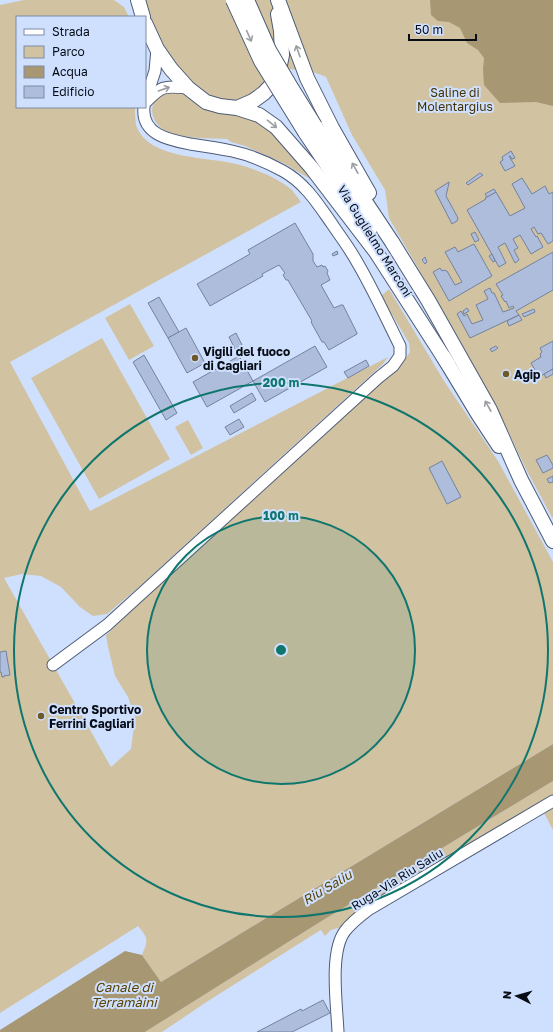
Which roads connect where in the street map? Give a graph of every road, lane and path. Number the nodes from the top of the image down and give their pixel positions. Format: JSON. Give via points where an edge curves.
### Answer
{"nodes":[{"id":1,"x":234,"y":0,"type":"edge"},
{"id":2,"x":247,"y":0,"type":"edge"},
{"id":3,"x":277,"y":0,"type":"edge"},
{"id":4,"x":146,"y":25,"type":"edge"},
{"id":5,"x":157,"y":49,"type":"junction"},
{"id":6,"x":188,"y":88,"type":"junction"},
{"id":7,"x":146,"y":99,"type":"edge"},
{"id":8,"x":146,"y":101,"type":"edge"},
{"id":9,"x":144,"y":108,"type":"edge"},
{"id":10,"x":237,"y":108,"type":"junction"},
{"id":11,"x":310,"y":129,"type":"junction"},
{"id":12,"x":428,"y":300,"type":"junction"},
{"id":13,"x":448,"y":364,"type":"junction"},
{"id":14,"x":521,"y":480,"type":"junction"},
{"id":15,"x":553,"y":541,"type":"edge"},
{"id":16,"x":53,"y":665,"type":"dead end"},
{"id":17,"x":553,"y":801,"type":"edge"},
{"id":18,"x":338,"y":1032,"type":"edge"}],
"edges":[{"from":1,"to":11,"type":"main road","name":"Via Guglielmo Marconi","one_way":true,"bridge":true,"via":[[261,61]]},
{"from":2,"to":11,"type":"main road","name":"Via Guglielmo Marconi","bridge":true,"via":[[269,50],[292,89]]},
{"from":3,"to":10,"type":"main road","via":[[282,55],[277,79],[264,94]]},
{"from":12,"to":3,"type":"main road","one_way":true,"via":[[317,99]]},
{"from":4,"to":5,"type":"main road"},
{"from":5,"to":6,"type":"main road"},
{"from":5,"to":7,"type":"street","via":[[155,71]]},
{"from":8,"to":6,"type":"street","one_way":true,"via":[[160,89]]},
{"from":6,"to":10,"type":"main road","via":[[206,102]]},
{"from":9,"to":16,"type":"street","via":[[144,119],[149,127],[165,138],[233,151],[255,158],[284,171],[299,182],[315,199],[357,261],[400,346],[400,356],[393,366],[106,625]]},
{"from":10,"to":13,"type":"main road","one_way":true,"via":[[259,114],[276,127],[311,167],[376,252]]},
{"from":11,"to":12,"type":"main road","name":"Via Guglielmo Marconi","via":[[392,242]]},
{"from":11,"to":13,"type":"main road","name":"Via Guglielmo Marconi"},
{"from":14,"to":12,"type":"main road","name":"Via Guglielmo Marconi","one_way":true,"via":[[490,410]]},
{"from":13,"to":14,"type":"main road","name":"Via Guglielmo Marconi"},
{"from":14,"to":15,"type":"main road","name":"Via Guglielmo Marconi"},
{"from":17,"to":18,"type":"street","name":"Ruga-Via Riu Saliu","via":[[368,910],[354,921],[344,932],[336,960]]}]}
